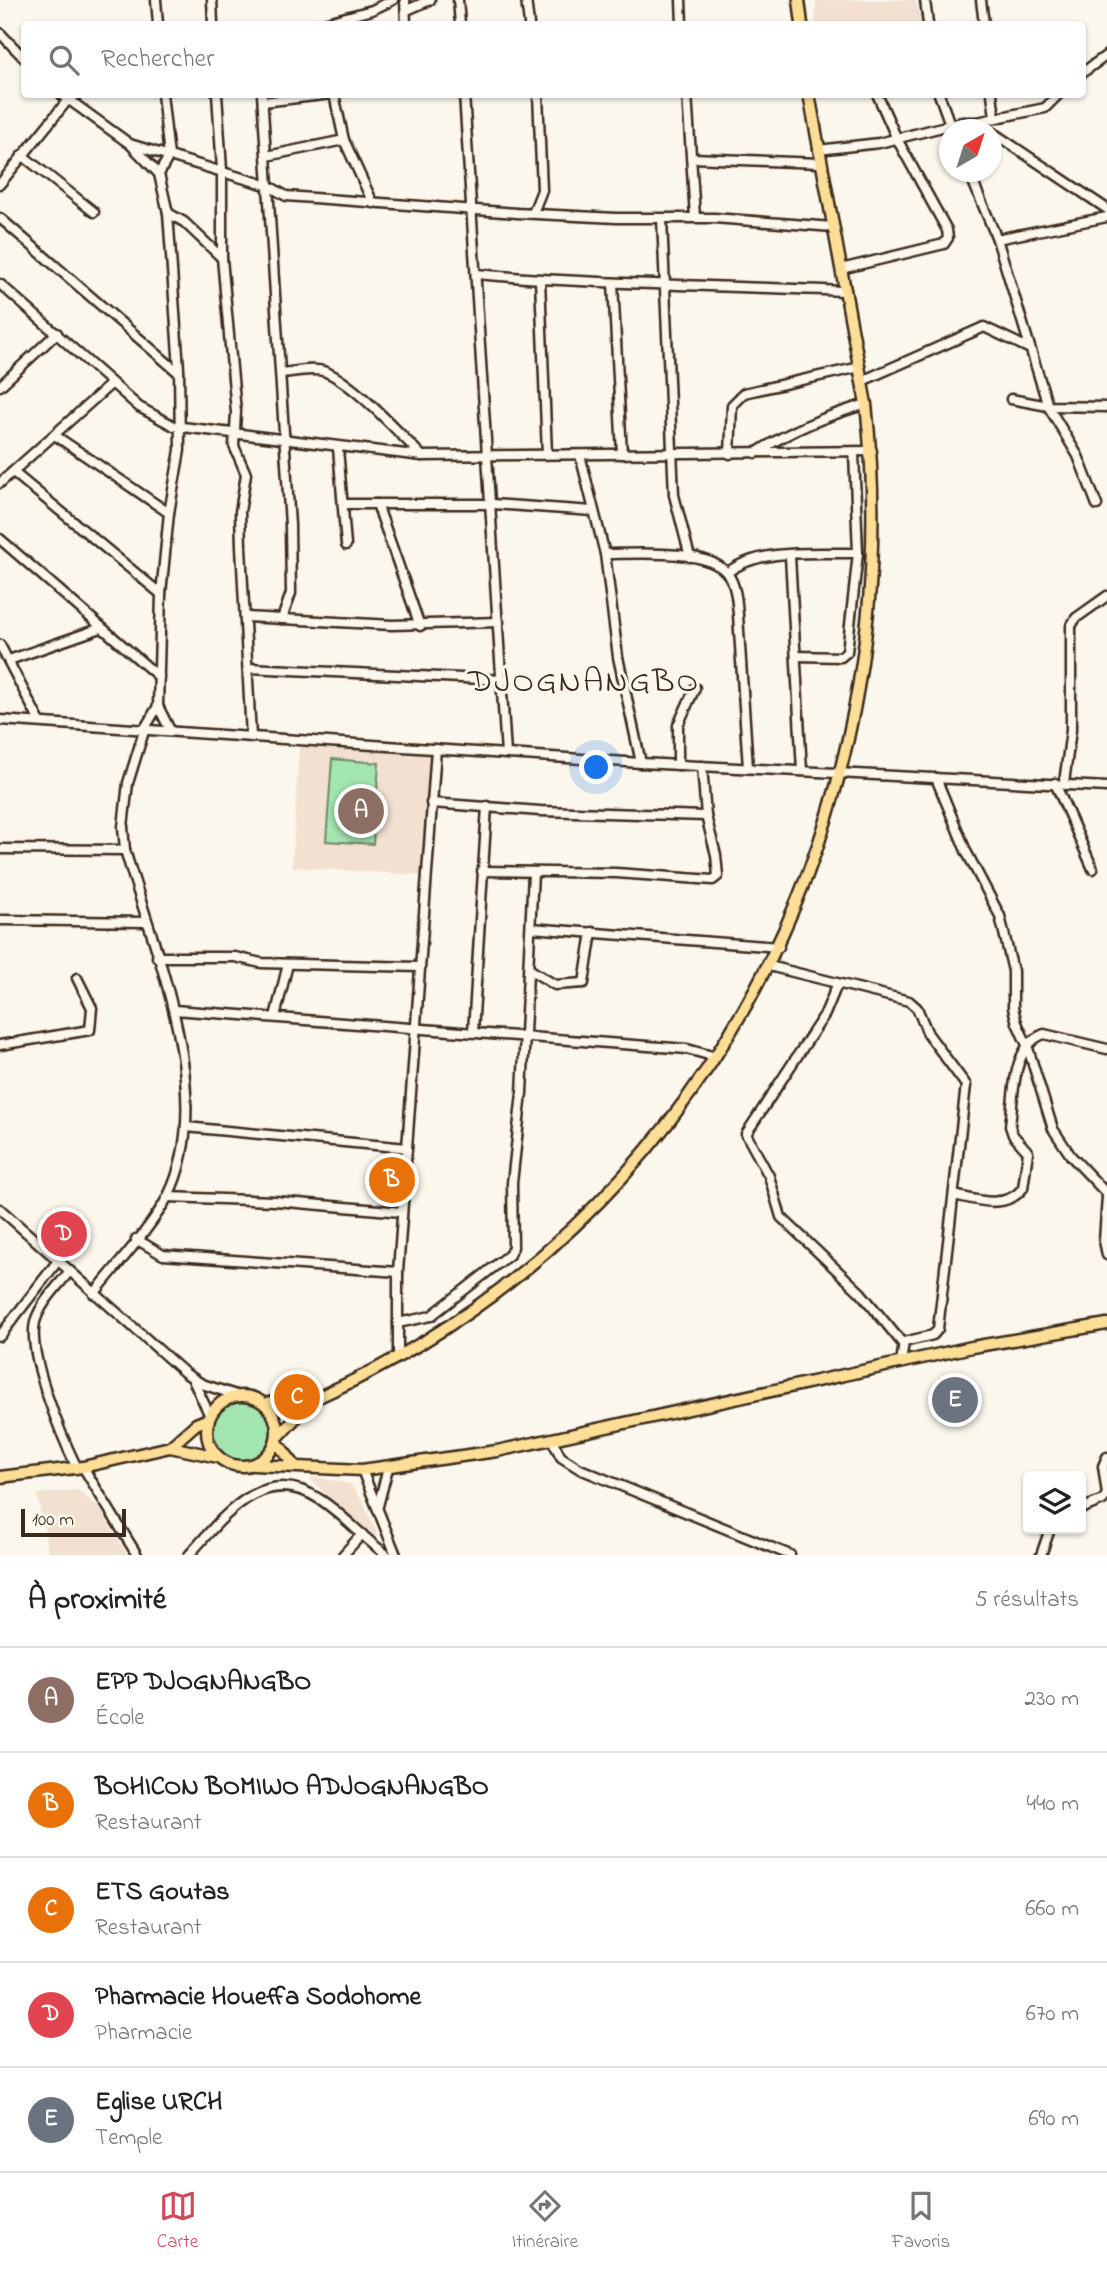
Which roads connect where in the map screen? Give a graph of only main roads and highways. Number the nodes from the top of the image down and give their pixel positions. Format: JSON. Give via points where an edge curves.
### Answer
{"nodes":[{"id":1,"x":799,"y":0,"type":"edge"},
{"id":2,"x":802,"y":21,"type":"edge"},
{"id":3,"x":810,"y":98,"type":"edge"},
{"id":4,"x":1107,"y":1324,"type":"edge"},
{"id":5,"x":312,"y":1400,"type":"junction"},
{"id":6,"x":265,"y":1404,"type":"junction"},
{"id":7,"x":209,"y":1417,"type":"junction"},
{"id":8,"x":277,"y":1439,"type":"junction"},
{"id":9,"x":170,"y":1447,"type":"junction"},
{"id":10,"x":218,"y":1457,"type":"junction"},
{"id":11,"x":254,"y":1465,"type":"junction"},
{"id":12,"x":295,"y":1466,"type":"junction"},
{"id":13,"x":0,"y":1477,"type":"edge"}],
"edges":[{"from":1,"to":2,"type":"main road"},
{"from":3,"to":5,"type":"main road","via":[[872,452],[872,561],[862,675],[842,773],[817,854],[769,967],[716,1057],[650,1146],[570,1230],[465,1314],[398,1356]]},
{"from":4,"to":12,"type":"main road","via":[[901,1363],[552,1440],[388,1468]]},
{"from":5,"to":6,"type":"main road"},
{"from":5,"to":8,"type":"main road"},
{"from":6,"to":7,"type":"main road","via":[[239,1396],[219,1404]]},
{"from":6,"to":8,"type":"main road","via":[[273,1414]]},
{"from":7,"to":9,"type":"main road"},
{"from":7,"to":10,"type":"main road","via":[[206,1433]]},
{"from":8,"to":11,"type":"main road","via":[[268,1455]]},
{"from":8,"to":12,"type":"main road"},
{"from":9,"to":10,"type":"main road"},
{"from":9,"to":13,"type":"main road","via":[[80,1468]]},
{"from":10,"to":11,"type":"main road","via":[[241,1467]]},
{"from":11,"to":12,"type":"main road"}]}
